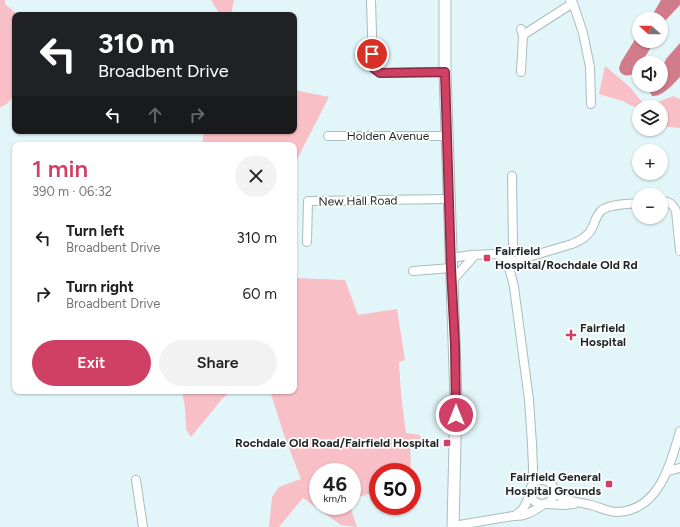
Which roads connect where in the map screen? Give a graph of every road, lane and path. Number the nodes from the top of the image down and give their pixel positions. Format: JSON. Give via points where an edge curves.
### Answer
{"nodes":[{"id":1,"x":371,"y":0,"type":"edge"},
{"id":2,"x":445,"y":0,"type":"edge"},
{"id":3,"x":572,"y":2,"type":"edge"},
{"id":4,"x":445,"y":72,"type":"junction"},
{"id":5,"x":521,"y":72,"type":"dead end"},
{"id":6,"x":591,"y":104,"type":"dead end"},
{"id":7,"x":328,"y":136,"type":"dead end"},
{"id":8,"x":447,"y":136,"type":"junction"},
{"id":9,"x":512,"y":176,"type":"dead end"},
{"id":10,"x":449,"y":199,"type":"junction"},
{"id":11,"x":668,"y":202,"type":"edge"},
{"id":12,"x":632,"y":205,"type":"edge"},
{"id":13,"x":306,"y":242,"type":"dead end"},
{"id":14,"x":680,"y":251,"type":"edge"},
{"id":15,"x":475,"y":255,"type":"junction"},
{"id":16,"x":451,"y":263,"type":"junction"},
{"id":17,"x":508,"y":263,"type":"junction"},
{"id":18,"x":413,"y":270,"type":"dead end"},
{"id":19,"x":452,"y":281,"type":"junction"},
{"id":20,"x":680,"y":431,"type":"edge"},
{"id":21,"x":680,"y":468,"type":"edge"},
{"id":22,"x":668,"y":471,"type":"junction"},
{"id":23,"x":136,"y":480,"type":"dead end"},
{"id":24,"x":533,"y":483,"type":"junction"},
{"id":25,"x":554,"y":488,"type":"junction"},
{"id":26,"x":530,"y":496,"type":"junction"},
{"id":27,"x":545,"y":504,"type":"junction"},
{"id":28,"x":583,"y":504,"type":"junction"},
{"id":29,"x":513,"y":516,"type":"junction"},
{"id":30,"x":142,"y":527,"type":"edge"},
{"id":31,"x":453,"y":527,"type":"edge"}],
"edges":[{"from":1,"to":4,"type":"street","via":[[373,68],[380,73]]},
{"from":2,"to":4,"type":"main road"},
{"from":3,"to":5,"type":"street","via":[[522,32]]},
{"from":3,"to":6,"type":"street","via":[[583,33],[590,67]]},
{"from":4,"to":8,"type":"main road"},
{"from":7,"to":8,"type":"street","name":"Holden Avenue"},
{"from":8,"to":10,"type":"main road"},
{"from":9,"to":17,"type":"street","via":[[513,247]]},
{"from":10,"to":13,"type":"street","name":"New Hall Road","via":[[308,202]]},
{"from":10,"to":16,"type":"main road"},
{"from":11,"to":14,"type":"street","via":[[676,210]]},
{"from":12,"to":17,"type":"street","via":[[608,207],[594,213],[590,232],[580,241]]},
{"from":15,"to":16,"type":"street"},
{"from":15,"to":17,"type":"street","via":[[496,254]]},
{"from":15,"to":19,"type":"street"},
{"from":16,"to":18,"type":"street"},
{"from":16,"to":19,"type":"main road"},
{"from":17,"to":24,"type":"street","via":[[514,287],[528,400]]},
{"from":19,"to":31,"type":"main road","via":[[456,400]]},
{"from":20,"to":22,"type":"street"},
{"from":21,"to":22,"type":"street"},
{"from":22,"to":28,"type":"street","via":[[652,496],[635,508],[616,512]]},
{"from":23,"to":30,"type":"street"},
{"from":24,"to":25,"type":"street","via":[[544,480]]},
{"from":24,"to":26,"type":"street","via":[[530,487]]},
{"from":25,"to":27,"type":"street","via":[[551,501]]},
{"from":25,"to":28,"type":"street","via":[[557,495],[562,498]]},
{"from":26,"to":27,"type":"street","via":[[534,503]]},
{"from":26,"to":29,"type":"street","via":[[524,509]]},
{"from":27,"to":28,"type":"street"},
{"from":27,"to":29,"type":"street","via":[[526,515]]},
{"from":29,"to":31,"type":"street"}]}
